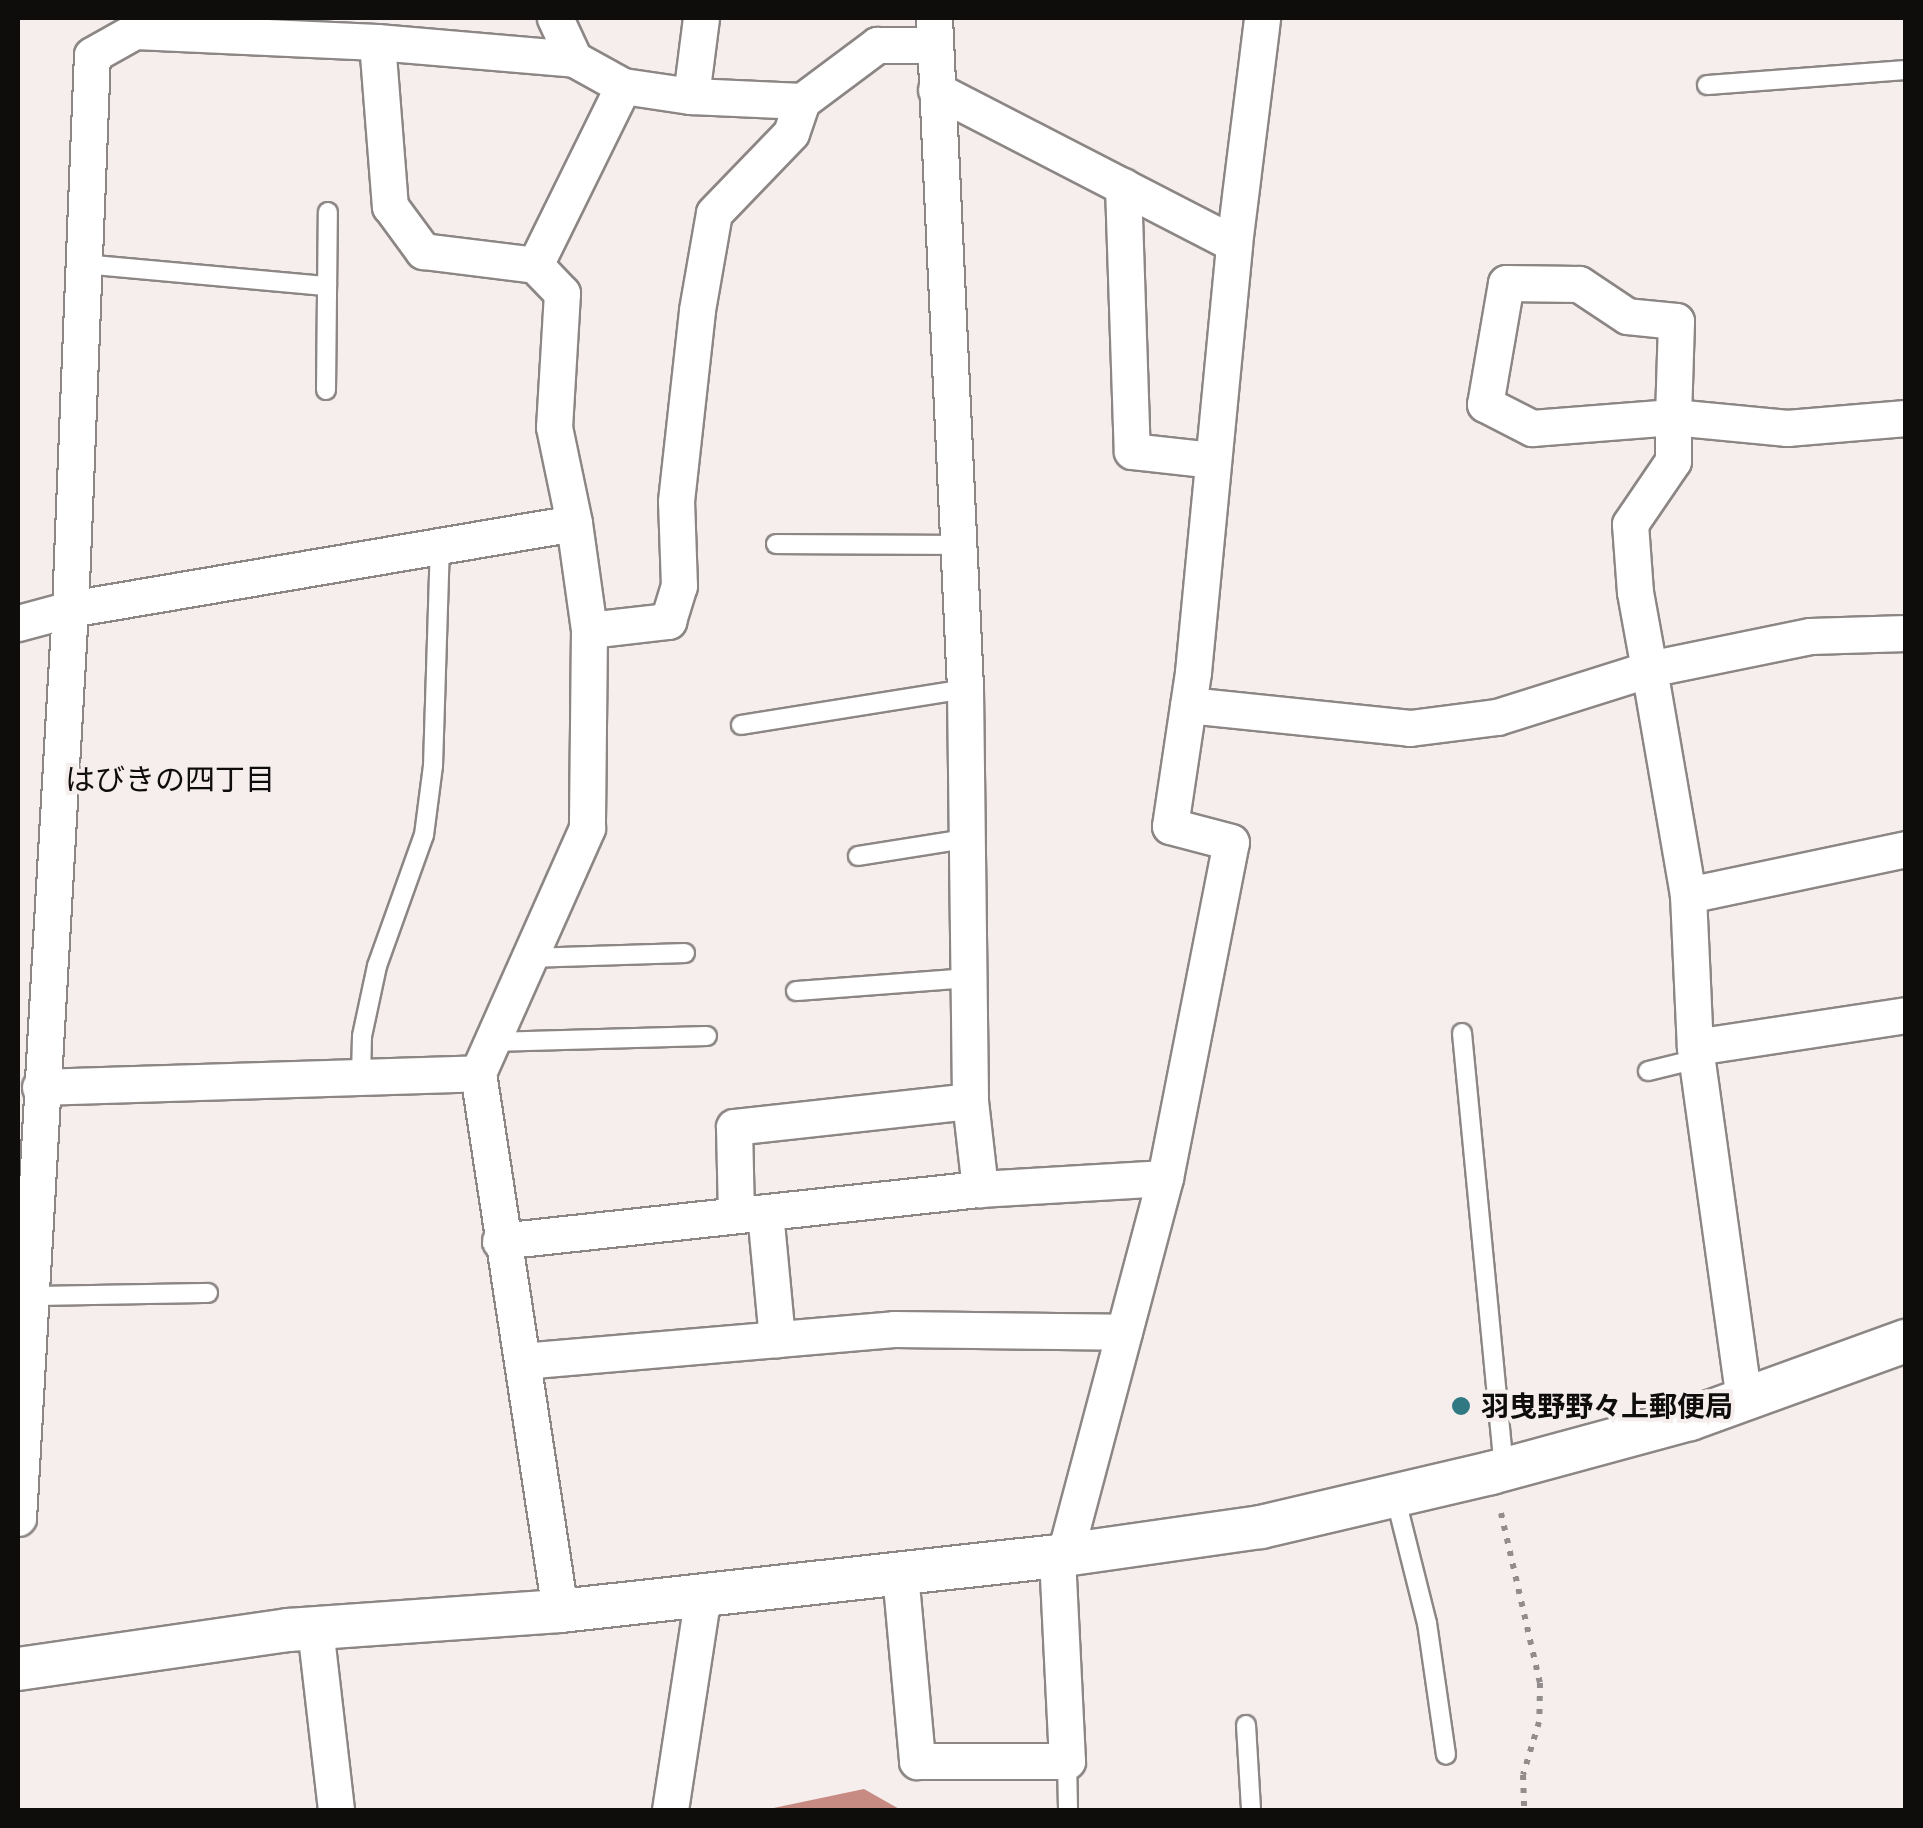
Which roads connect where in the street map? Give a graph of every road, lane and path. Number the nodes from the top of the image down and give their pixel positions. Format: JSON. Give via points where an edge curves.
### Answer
{"nodes":[{"id":1,"x":555,"y":18,"type":"edge"},
{"id":2,"x":701,"y":18,"type":"edge"},
{"id":3,"x":1262,"y":18,"type":"edge"},
{"id":4,"x":933,"y":31,"type":"edge"},
{"id":5,"x":378,"y":42,"type":"junction"},
{"id":6,"x":574,"y":59,"type":"junction"},
{"id":7,"x":1906,"y":70,"type":"edge"},
{"id":8,"x":1706,"y":85,"type":"dead end"},
{"id":9,"x":623,"y":86,"type":"junction"},
{"id":10,"x":936,"y":90,"type":"junction"},
{"id":11,"x":691,"y":96,"type":"junction"},
{"id":12,"x":802,"y":101,"type":"junction"},
{"id":13,"x":1123,"y":186,"type":"junction"},
{"id":14,"x":328,"y":212,"type":"dead end"},
{"id":15,"x":1234,"y":244,"type":"junction"},
{"id":16,"x":84,"y":264,"type":"junction"},
{"id":17,"x":535,"y":265,"type":"junction"},
{"id":18,"x":327,"y":286,"type":"junction"},
{"id":19,"x":326,"y":390,"type":"dead end"},
{"id":20,"x":1673,"y":416,"type":"junction"},
{"id":21,"x":1906,"y":418,"type":"edge"},
{"id":22,"x":1213,"y":460,"type":"junction"},
{"id":23,"x":574,"y":522,"type":"junction"},
{"id":24,"x":776,"y":544,"type":"dead end"},
{"id":25,"x":958,"y":544,"type":"junction"},
{"id":26,"x":440,"y":545,"type":"junction"},
{"id":27,"x":70,"y":608,"type":"junction"},
{"id":28,"x":18,"y":623,"type":"edge"},
{"id":29,"x":589,"y":630,"type":"junction"},
{"id":30,"x":1906,"y":633,"type":"edge"},
{"id":31,"x":1648,"y":669,"type":"junction"},
{"id":32,"x":965,"y":688,"type":"junction"},
{"id":33,"x":1188,"y":704,"type":"junction"},
{"id":34,"x":741,"y":724,"type":"dead end"},
{"id":35,"x":965,"y":838,"type":"junction"},
{"id":36,"x":1906,"y":849,"type":"edge"},
{"id":37,"x":858,"y":856,"type":"dead end"},
{"id":38,"x":1688,"y":895,"type":"junction"},
{"id":39,"x":685,"y":953,"type":"dead end"},
{"id":40,"x":529,"y":958,"type":"junction"},
{"id":41,"x":968,"y":978,"type":"junction"},
{"id":42,"x":796,"y":991,"type":"dead end"},
{"id":43,"x":1906,"y":1015,"type":"edge"},
{"id":44,"x":1462,"y":1033,"type":"dead end"},
{"id":45,"x":707,"y":1036,"type":"dead end"},
{"id":46,"x":1696,"y":1053,"type":"junction"},
{"id":47,"x":485,"y":1057,"type":"junction"},
{"id":48,"x":1648,"y":1070,"type":"dead end"},
{"id":49,"x":362,"y":1077,"type":"junction"},
{"id":50,"x":29,"y":1082,"type":"edge"},
{"id":51,"x":970,"y":1101,"type":"junction"},
{"id":52,"x":1165,"y":1178,"type":"junction"},
{"id":53,"x":980,"y":1188,"type":"junction"},
{"id":54,"x":750,"y":1214,"type":"junction"},
{"id":55,"x":500,"y":1241,"type":"junction"},
{"id":56,"x":208,"y":1292,"type":"dead end"},
{"id":57,"x":32,"y":1296,"type":"junction"},
{"id":58,"x":1124,"y":1332,"type":"junction"},
{"id":59,"x":777,"y":1339,"type":"junction"},
{"id":60,"x":1906,"y":1341,"type":"edge"},
{"id":61,"x":522,"y":1361,"type":"junction"},
{"id":62,"x":1744,"y":1399,"type":"junction"},
{"id":63,"x":1498,"y":1472,"type":"junction"},
{"id":64,"x":1395,"y":1496,"type":"junction"},
{"id":65,"x":18,"y":1518,"type":"edge"},
{"id":66,"x":1061,"y":1556,"type":"junction"},
{"id":67,"x":900,"y":1573,"type":"junction"},
{"id":68,"x":703,"y":1595,"type":"junction"},
{"id":69,"x":560,"y":1610,"type":"junction"},
{"id":70,"x":315,"y":1628,"type":"junction"},
{"id":71,"x":18,"y":1669,"type":"edge"},
{"id":72,"x":1246,"y":1725,"type":"dead end"},
{"id":73,"x":1446,"y":1756,"type":"dead end"},
{"id":74,"x":1068,"y":1761,"type":"junction"},
{"id":75,"x":336,"y":1810,"type":"edge"},
{"id":76,"x":670,"y":1810,"type":"edge"},
{"id":77,"x":1068,"y":1810,"type":"edge"},
{"id":78,"x":1252,"y":1810,"type":"edge"},
{"id":79,"x":1524,"y":1810,"type":"edge"}],
"edges":[{"from":1,"to":6,"type":"street"},
{"from":2,"to":11,"type":"street"},
{"from":3,"to":15,"type":"street"},
{"from":4,"to":10,"type":"street"},
{"from":4,"to":12,"type":"street","via":[[877,45]]},
{"from":5,"to":6,"type":"street"},
{"from":5,"to":16,"type":"street","via":[[135,31],[92,54]]},
{"from":5,"to":17,"type":"street","via":[[390,206],[423,250]]},
{"from":6,"to":9,"type":"street"},
{"from":7,"to":8,"type":"lane"},
{"from":9,"to":11,"type":"street"},
{"from":9,"to":17,"type":"street"},
{"from":10,"to":13,"type":"street"},
{"from":10,"to":25,"type":"street"},
{"from":11,"to":12,"type":"street"},
{"from":12,"to":29,"type":"street","via":[[792,133],[714,214],[676,501],[678,586],[668,621]]},
{"from":13,"to":15,"type":"street"},
{"from":13,"to":22,"type":"street","via":[[1132,451]]},
{"from":14,"to":18,"type":"lane"},
{"from":15,"to":22,"type":"street"},
{"from":16,"to":18,"type":"lane"},
{"from":16,"to":27,"type":"street"},
{"from":17,"to":23,"type":"street","via":[[562,293],[554,427]]},
{"from":18,"to":19,"type":"lane"},
{"from":20,"to":20,"type":"street","via":[[1676,321],[1627,316],[1579,284],[1506,283],[1485,404],[1532,428]]},
{"from":20,"to":21,"type":"street","via":[[1787,428]]},
{"from":20,"to":31,"type":"street","via":[[1673,461],[1630,524]]},
{"from":22,"to":33,"type":"street"},
{"from":23,"to":26,"type":"street"},
{"from":23,"to":29,"type":"street"},
{"from":24,"to":25,"type":"lane"},
{"from":25,"to":32,"type":"street"},
{"from":26,"to":27,"type":"street"},
{"from":26,"to":49,"type":"lane","via":[[433,766],[424,836],[377,966],[362,1036]]},
{"from":27,"to":28,"type":"street"},
{"from":27,"to":50,"type":"street"},
{"from":29,"to":40,"type":"street","via":[[587,828]]},
{"from":30,"to":31,"type":"street","via":[[1810,636]]},
{"from":31,"to":33,"type":"street","via":[[1498,717],[1410,728]]},
{"from":31,"to":38,"type":"street"},
{"from":32,"to":34,"type":"lane"},
{"from":32,"to":35,"type":"street"},
{"from":33,"to":52,"type":"street","via":[[1170,826],[1231,842]]},
{"from":35,"to":37,"type":"lane"},
{"from":35,"to":41,"type":"street"},
{"from":36,"to":38,"type":"street"},
{"from":38,"to":46,"type":"street"},
{"from":39,"to":40,"type":"lane"},
{"from":40,"to":47,"type":"street"},
{"from":41,"to":42,"type":"lane"},
{"from":41,"to":51,"type":"street"},
{"from":43,"to":46,"type":"street"},
{"from":44,"to":63,"type":"lane"},
{"from":45,"to":47,"type":"lane"},
{"from":46,"to":48,"type":"lane"},
{"from":46,"to":62,"type":"street"},
{"from":47,"to":49,"type":"street"},
{"from":47,"to":55,"type":"street"},
{"from":49,"to":50,"type":"street"},
{"from":50,"to":57,"type":"street"},
{"from":51,"to":53,"type":"street"},
{"from":51,"to":54,"type":"street","via":[[734,1128]]},
{"from":52,"to":53,"type":"street"},
{"from":52,"to":58,"type":"street"},
{"from":53,"to":54,"type":"street"},
{"from":54,"to":55,"type":"street"},
{"from":54,"to":59,"type":"street"},
{"from":55,"to":61,"type":"street"},
{"from":56,"to":57,"type":"lane"},
{"from":57,"to":65,"type":"street"},
{"from":58,"to":59,"type":"street","via":[[894,1329]]},
{"from":58,"to":66,"type":"street"},
{"from":59,"to":61,"type":"street"},
{"from":60,"to":62,"type":"street"},
{"from":61,"to":69,"type":"street"},
{"from":62,"to":63,"type":"street"},
{"from":63,"to":64,"type":"street"},
{"from":63,"to":79,"type":"path","via":[[1540,1683],[1540,1722],[1523,1774]]},
{"from":64,"to":66,"type":"street","via":[[1262,1527]]},
{"from":64,"to":73,"type":"lane","via":[[1427,1622]]},
{"from":66,"to":67,"type":"street"},
{"from":66,"to":74,"type":"street"},
{"from":67,"to":68,"type":"street"},
{"from":67,"to":74,"type":"street","via":[[917,1761]]},
{"from":68,"to":69,"type":"street"},
{"from":68,"to":76,"type":"street"},
{"from":69,"to":70,"type":"street"},
{"from":70,"to":71,"type":"street"},
{"from":70,"to":75,"type":"street"},
{"from":72,"to":78,"type":"lane"},
{"from":74,"to":77,"type":"lane"}]}
